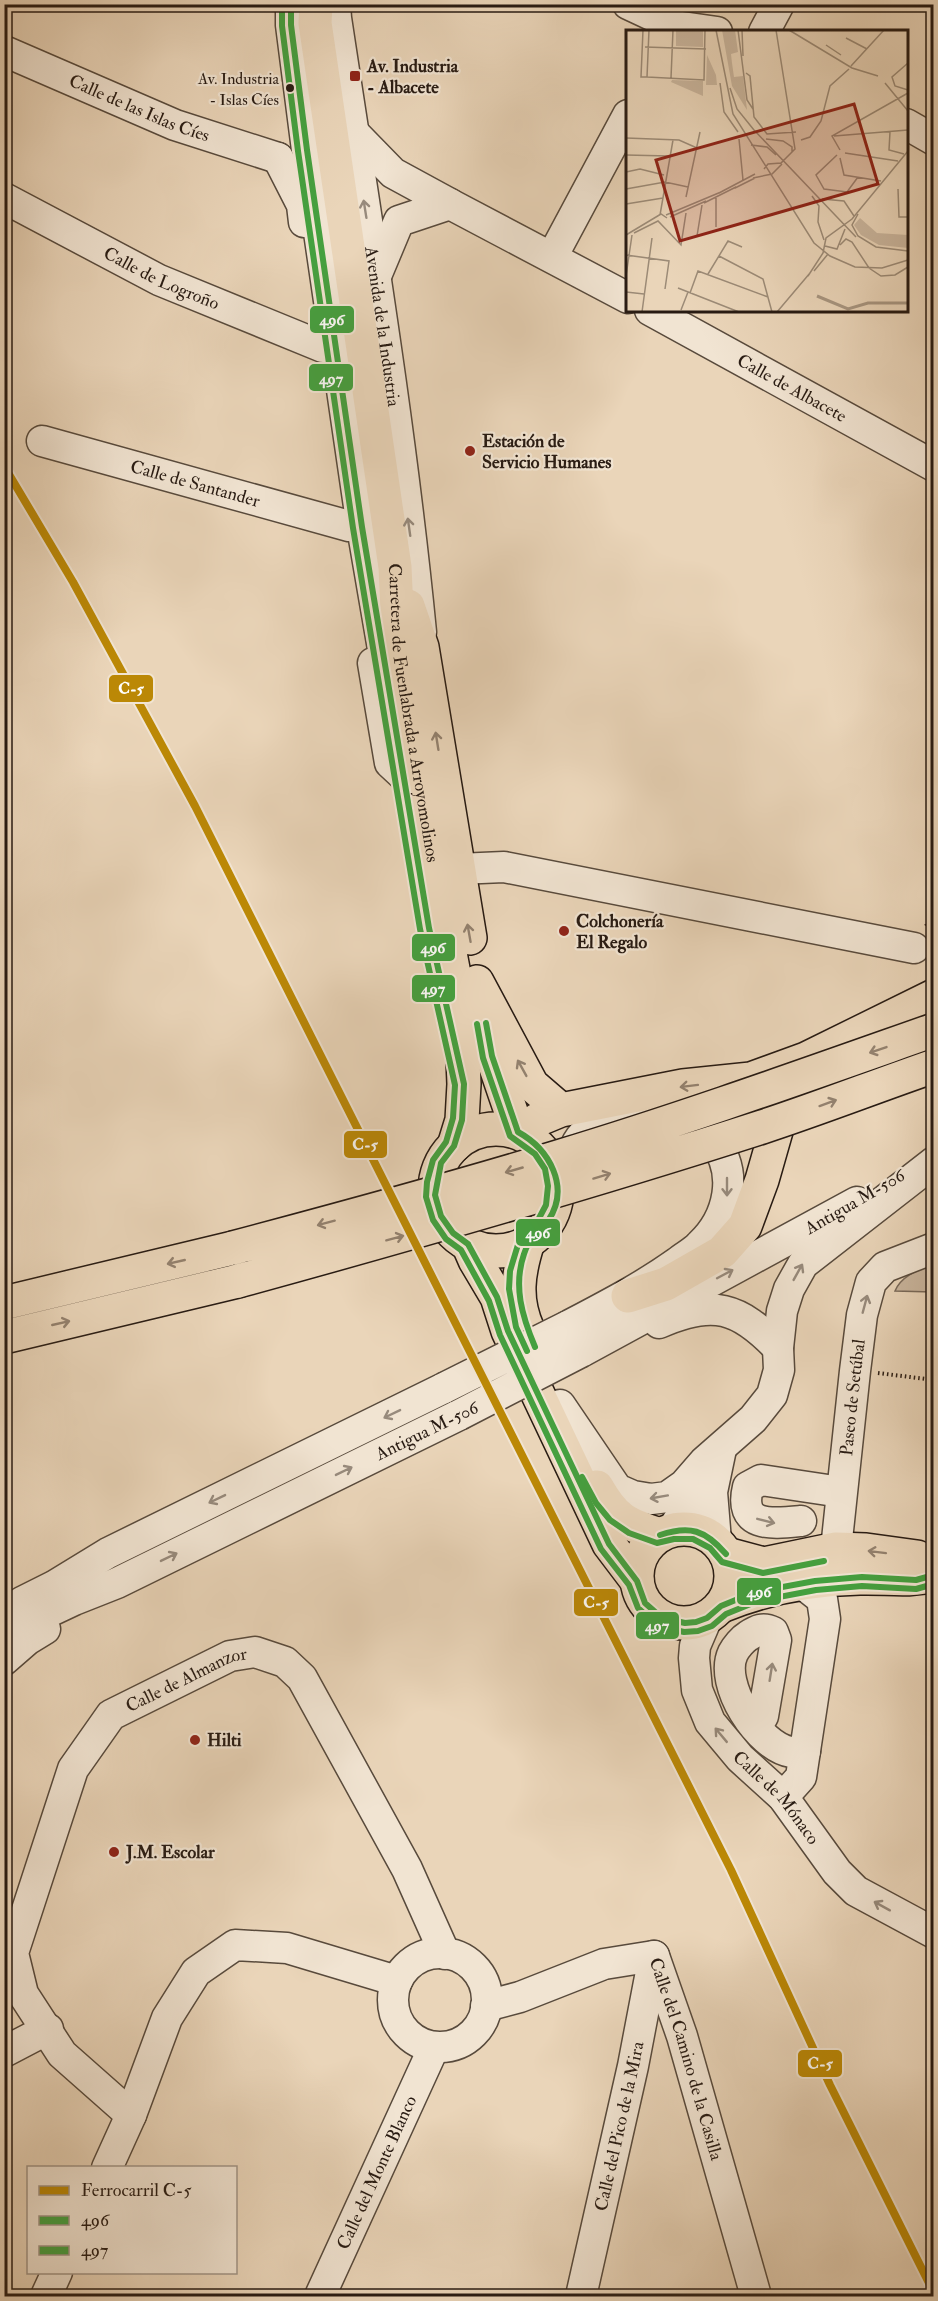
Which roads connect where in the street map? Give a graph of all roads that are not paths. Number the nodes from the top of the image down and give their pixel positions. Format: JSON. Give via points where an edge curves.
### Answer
{"nodes":[{"id":1,"x":628,"y":4,"type":"edge"},
{"id":2,"x":779,"y":4,"type":"edge"},
{"id":3,"x":313,"y":8,"type":"edge"},
{"id":4,"x":675,"y":21,"type":"edge"},
{"id":5,"x":709,"y":30,"type":"edge"},
{"id":6,"x":765,"y":30,"type":"edge"},
{"id":7,"x":4,"y":51,"type":"edge"},
{"id":8,"x":626,"y":118,"type":"edge"},
{"id":9,"x":908,"y":125,"type":"edge"},
{"id":10,"x":353,"y":132,"type":"junction"},
{"id":11,"x":933,"y":140,"type":"edge"},
{"id":12,"x":307,"y":150,"type":"junction"},
{"id":13,"x":278,"y":158,"type":"junction"},
{"id":14,"x":4,"y":198,"type":"edge"},
{"id":15,"x":450,"y":204,"type":"junction"},
{"id":16,"x":552,"y":257,"type":"junction"},
{"id":17,"x":376,"y":276,"type":"junction"},
{"id":18,"x":626,"y":297,"type":"edge"},
{"id":19,"x":654,"y":312,"type":"edge"},
{"id":20,"x":322,"y":347,"type":"junction"},
{"id":21,"x":42,"y":441,"type":"dead end"},
{"id":22,"x":933,"y":466,"type":"edge"},
{"id":23,"x":349,"y":526,"type":"junction"},
{"id":24,"x":395,"y":567,"type":"junction"},
{"id":25,"x":422,"y":647,"type":"junction"},
{"id":26,"x":404,"y":776,"type":"junction"},
{"id":27,"x":458,"y":869,"type":"junction"},
{"id":28,"x":914,"y":948,"type":"dead end"},
{"id":29,"x":477,"y":982,"type":"junction"},
{"id":30,"x":933,"y":996,"type":"edge"},
{"id":31,"x":933,"y":1030,"type":"edge"},
{"id":32,"x":806,"y":1059,"type":"junction"},
{"id":33,"x":933,"y":1066,"type":"edge"},
{"id":34,"x":464,"y":1084,"type":"junction"},
{"id":35,"x":561,"y":1110,"type":"junction"},
{"id":36,"x":519,"y":1133,"type":"junction"},
{"id":37,"x":454,"y":1146,"type":"junction"},
{"id":38,"x":933,"y":1159,"type":"edge"},
{"id":39,"x":557,"y":1186,"type":"junction"},
{"id":40,"x":528,"y":1242,"type":"junction"},
{"id":41,"x":468,"y":1244,"type":"junction"},
{"id":42,"x":933,"y":1248,"type":"edge"},
{"id":43,"x":628,"y":1296,"type":"junction"},
{"id":44,"x":4,"y":1303,"type":"edge"},
{"id":45,"x":4,"y":1337,"type":"edge"},
{"id":46,"x":778,"y":1348,"type":"junction"},
{"id":47,"x":581,"y":1352,"type":"junction"},
{"id":48,"x":560,"y":1405,"type":"junction"},
{"id":49,"x":712,"y":1456,"type":"junction"},
{"id":50,"x":806,"y":1488,"type":"junction"},
{"id":51,"x":841,"y":1492,"type":"junction"},
{"id":52,"x":801,"y":1521,"type":"junction"},
{"id":53,"x":666,"y":1533,"type":"junction"},
{"id":54,"x":721,"y":1547,"type":"junction"},
{"id":55,"x":108,"y":1553,"type":"junction"},
{"id":56,"x":933,"y":1565,"type":"edge"},
{"id":57,"x":815,"y":1567,"type":"junction"},
{"id":58,"x":933,"y":1575,"type":"edge"},
{"id":59,"x":637,"y":1581,"type":"junction"},
{"id":60,"x":117,"y":1583,"type":"junction"},
{"id":61,"x":4,"y":1592,"type":"edge"},
{"id":62,"x":4,"y":1610,"type":"edge"},
{"id":63,"x":714,"y":1612,"type":"junction"},
{"id":64,"x":4,"y":1633,"type":"edge"},
{"id":65,"x":4,"y":1660,"type":"edge"},
{"id":66,"x":756,"y":1728,"type":"dead end"},
{"id":67,"x":805,"y":1751,"type":"junction"},
{"id":68,"x":783,"y":1797,"type":"junction"},
{"id":69,"x":933,"y":1933,"type":"edge"},
{"id":70,"x":445,"y":1954,"type":"junction"},
{"id":71,"x":654,"y":1956,"type":"junction"},
{"id":72,"x":397,"y":1981,"type":"junction"},
{"id":73,"x":486,"y":2006,"type":"junction"},
{"id":74,"x":48,"y":2029,"type":"junction"},
{"id":75,"x":434,"y":2047,"type":"junction"},
{"id":76,"x":4,"y":2052,"type":"edge"},
{"id":77,"x":131,"y":2115,"type":"junction"},
{"id":78,"x":108,"y":2166,"type":"edge"},
{"id":79,"x":56,"y":2274,"type":"edge"},
{"id":80,"x":46,"y":2296,"type":"edge"},
{"id":81,"x":320,"y":2296,"type":"edge"},
{"id":82,"x":581,"y":2296,"type":"edge"},
{"id":83,"x":756,"y":2296,"type":"edge"}],
"edges":[{"from":1,"to":4,"type":"street"},
{"from":2,"to":6,"type":"street"},
{"from":3,"to":10,"type":"street","name":"Avenida de la Industria"},
{"from":3,"to":12,"type":"street","via":[[291,25]]},
{"from":3,"to":24,"type":"main road","name":"Avenida de la Industria"},
{"from":4,"to":5,"type":"street"},
{"from":7,"to":13,"type":"street","name":"Calle de las Islas Cíes","via":[[175,125]]},
{"from":8,"to":16,"type":"street"},
{"from":9,"to":11,"type":"street"},
{"from":10,"to":15,"type":"street","via":[[393,173]]},
{"from":17,"to":10,"type":"street","name":"Avenida de la Industria","one_way":true},
{"from":12,"to":13,"type":"street"},
{"from":12,"to":26,"type":"street","via":[[362,528]]},
{"from":13,"to":20,"type":"street","via":[[302,205]]},
{"from":14,"to":20,"type":"street","name":"Calle de Logroño","via":[[159,280]]},
{"from":15,"to":16,"type":"street"},
{"from":15,"to":17,"type":"street","via":[[399,221]]},
{"from":16,"to":18,"type":"street"},
{"from":25,"to":17,"type":"street","name":"Avenida de la Industria","one_way":true},
{"from":19,"to":22,"type":"street","name":"Calle de Albacete"},
{"from":20,"to":23,"type":"street"},
{"from":21,"to":23,"type":"street","name":"Calle de Santander"},
{"from":23,"to":26,"type":"street","via":[[390,763]]},
{"from":24,"to":25,"type":"main road","name":"Carretera de Fuenlabrada a Arroyomolinos"},
{"from":24,"to":34,"type":"main road","name":"Carretera de Fuenlabrada a Arroyomolinos","via":[[399,654],[461,1011]]},
{"from":27,"to":25,"type":"main road","name":"Carretera de Fuenlabrada a Arroyomolinos","one_way":true},
{"from":26,"to":34,"type":"street","via":[[429,928]]},
{"from":27,"to":28,"type":"street","via":[[504,867]]},
{"from":29,"to":27,"type":"main road","name":"Carretera de Fuenlabrada a Arroyomolinos","one_way":true},
{"from":35,"to":29,"type":"main road","one_way":true,"via":[[532,1085]]},
{"from":29,"to":36,"type":"main road","name":"Carretera de Fuenlabrada a Arroyomolinos","via":[[492,1056]]},
{"from":30,"to":32,"type":"main road"},
{"from":31,"to":44,"type":"main road","one_way":true,"bridge":true,"via":[[757,1092],[393,1206]]},
{"from":32,"to":35,"type":"main road","one_way":true,"via":[[751,1079],[683,1086]]},
{"from":32,"to":43,"type":"main road","via":[[793,1082],[745,1226],[722,1252],[666,1284]]},
{"from":45,"to":33,"type":"main road","one_way":true,"bridge":true,"via":[[238,1281],[403,1236],[764,1126]]},
{"from":34,"to":37,"type":"main road","name":"Carretera de Fuenlabrada a Arroyomolinos","via":[[462,1120]]},
{"from":35,"to":36,"type":"main road"},
{"from":36,"to":37,"type":"main road","via":[[485,1130]]},
{"from":36,"to":39,"type":"main road","via":[[541,1148],[553,1166]]},
{"from":37,"to":41,"type":"main road","via":[[441,1163],[435,1195],[441,1216],[453,1233]]},
{"from":46,"to":38,"type":"street","one_way":true,"via":[[782,1311],[803,1264]]},
{"from":47,"to":38,"type":"street","name":"Antigua M-506","one_way":true},
{"from":39,"to":40,"type":"main road","via":[[555,1208],[544,1228]]},
{"from":39,"to":43,"type":"street","name":"Antigua M-506","one_way":true,"via":[[582,1135],[609,1122],[655,1117],[687,1123],[711,1138],[725,1161],[729,1191],[722,1218],[700,1245]]},
{"from":40,"to":41,"type":"main road","via":[[507,1250]]},
{"from":40,"to":48,"type":"main road","via":[[518,1288],[525,1324]]},
{"from":41,"to":59,"type":"main road","via":[[497,1297],[508,1331],[609,1544]]},
{"from":51,"to":42,"type":"street","name":"Paseo de Setúbal","one_way":true,"via":[[862,1315],[871,1282],[885,1267]]},
{"from":43,"to":55,"type":"street","name":"Antigua M-506","one_way":true,"bridge":true},
{"from":46,"to":47,"type":"street","via":[[758,1327],[737,1314],[716,1309],[678,1315]]},
{"from":46,"to":49,"type":"street","via":[[779,1370],[772,1395],[753,1419]]},
{"from":60,"to":47,"type":"street","name":"Antigua M-506","one_way":true,"bridge":true},
{"from":49,"to":48,"type":"street","one_way":true,"via":[[667,1497],[633,1496],[617,1489]]},
{"from":48,"to":53,"type":"main road","via":[[608,1507],[636,1527]]},
{"from":49,"to":53,"type":"street","via":[[693,1498]]},
{"from":49,"to":54,"type":"street","via":[[712,1492]]},
{"from":50,"to":51,"type":"street"},
{"from":50,"to":52,"type":"street"},
{"from":50,"to":52,"type":"street","one_way":true,"via":[[761,1480],[748,1487],[745,1500],[748,1512],[760,1522]]},
{"from":51,"to":57,"type":"street","name":"Paseo de Setúbal"},
{"from":52,"to":57,"type":"street"},
{"from":53,"to":54,"type":"main road","via":[[695,1530]]},
{"from":53,"to":59,"type":"main road","via":[[642,1555]]},
{"from":54,"to":57,"type":"main road","via":[[764,1564]]},
{"from":54,"to":63,"type":"main road","via":[[731,1567],[731,1581],[728,1594]]},
{"from":55,"to":61,"type":"street"},
{"from":55,"to":62,"type":"street","name":"Antigua M-506"},
{"from":56,"to":57,"type":"main road","one_way":true,"via":[[917,1557]]},
{"from":57,"to":58,"type":"main road","via":[[862,1577],[916,1580]]},
{"from":57,"to":63,"type":"main road"},
{"from":57,"to":67,"type":"street","one_way":true,"via":[[825,1619]]},
{"from":59,"to":63,"type":"main road","via":[[645,1603],[662,1618],[685,1623]]},
{"from":60,"to":64,"type":"street","name":"Antigua M-506"},
{"from":60,"to":65,"type":"street","via":[[27,1640]]},
{"from":68,"to":63,"type":"street","name":"Calle de Mónaco","one_way":true,"via":[[740,1758],[710,1722],[697,1690],[695,1646]]},
{"from":66,"to":67,"type":"street","via":[[790,1752]]},
{"from":67,"to":68,"type":"street","via":[[801,1777]]},
{"from":69,"to":68,"type":"street","name":"Calle de Mónaco","one_way":true,"via":[[856,1891],[837,1872]]},
{"from":70,"to":72,"type":"street","via":[[417,1959]]},
{"from":70,"to":73,"type":"street","via":[[459,1957],[481,1977]]},
{"from":70,"to":74,"type":"street","name":"Calle de Almanzor","via":[[407,1869],[302,1678],[285,1662],[255,1652],[230,1656],[111,1715],[73,1769],[13,1953],[23,1994]]},
{"from":71,"to":73,"type":"street","name":"Calle del Camino de la Casilla","via":[[604,1964]]},
{"from":71,"to":82,"type":"street","name":"Calle del Pico de la Mira"},
{"from":71,"to":83,"type":"street","name":"Calle del Camino de la Casilla","via":[[682,2036]]},
{"from":72,"to":75,"type":"street","via":[[393,1995],[399,2024],[414,2039]]},
{"from":72,"to":77,"type":"street","via":[[287,1948],[235,1945],[196,1972],[167,2018]]},
{"from":73,"to":75,"type":"street","via":[[486,2014],[463,2041]]},
{"from":74,"to":76,"type":"street"},
{"from":74,"to":77,"type":"street","name":"Calle de Almanzor","via":[[62,2054]]},
{"from":75,"to":81,"type":"street","name":"Calle del Monte Blanco"},
{"from":77,"to":78,"type":"street"},
{"from":79,"to":80,"type":"street"}]}
